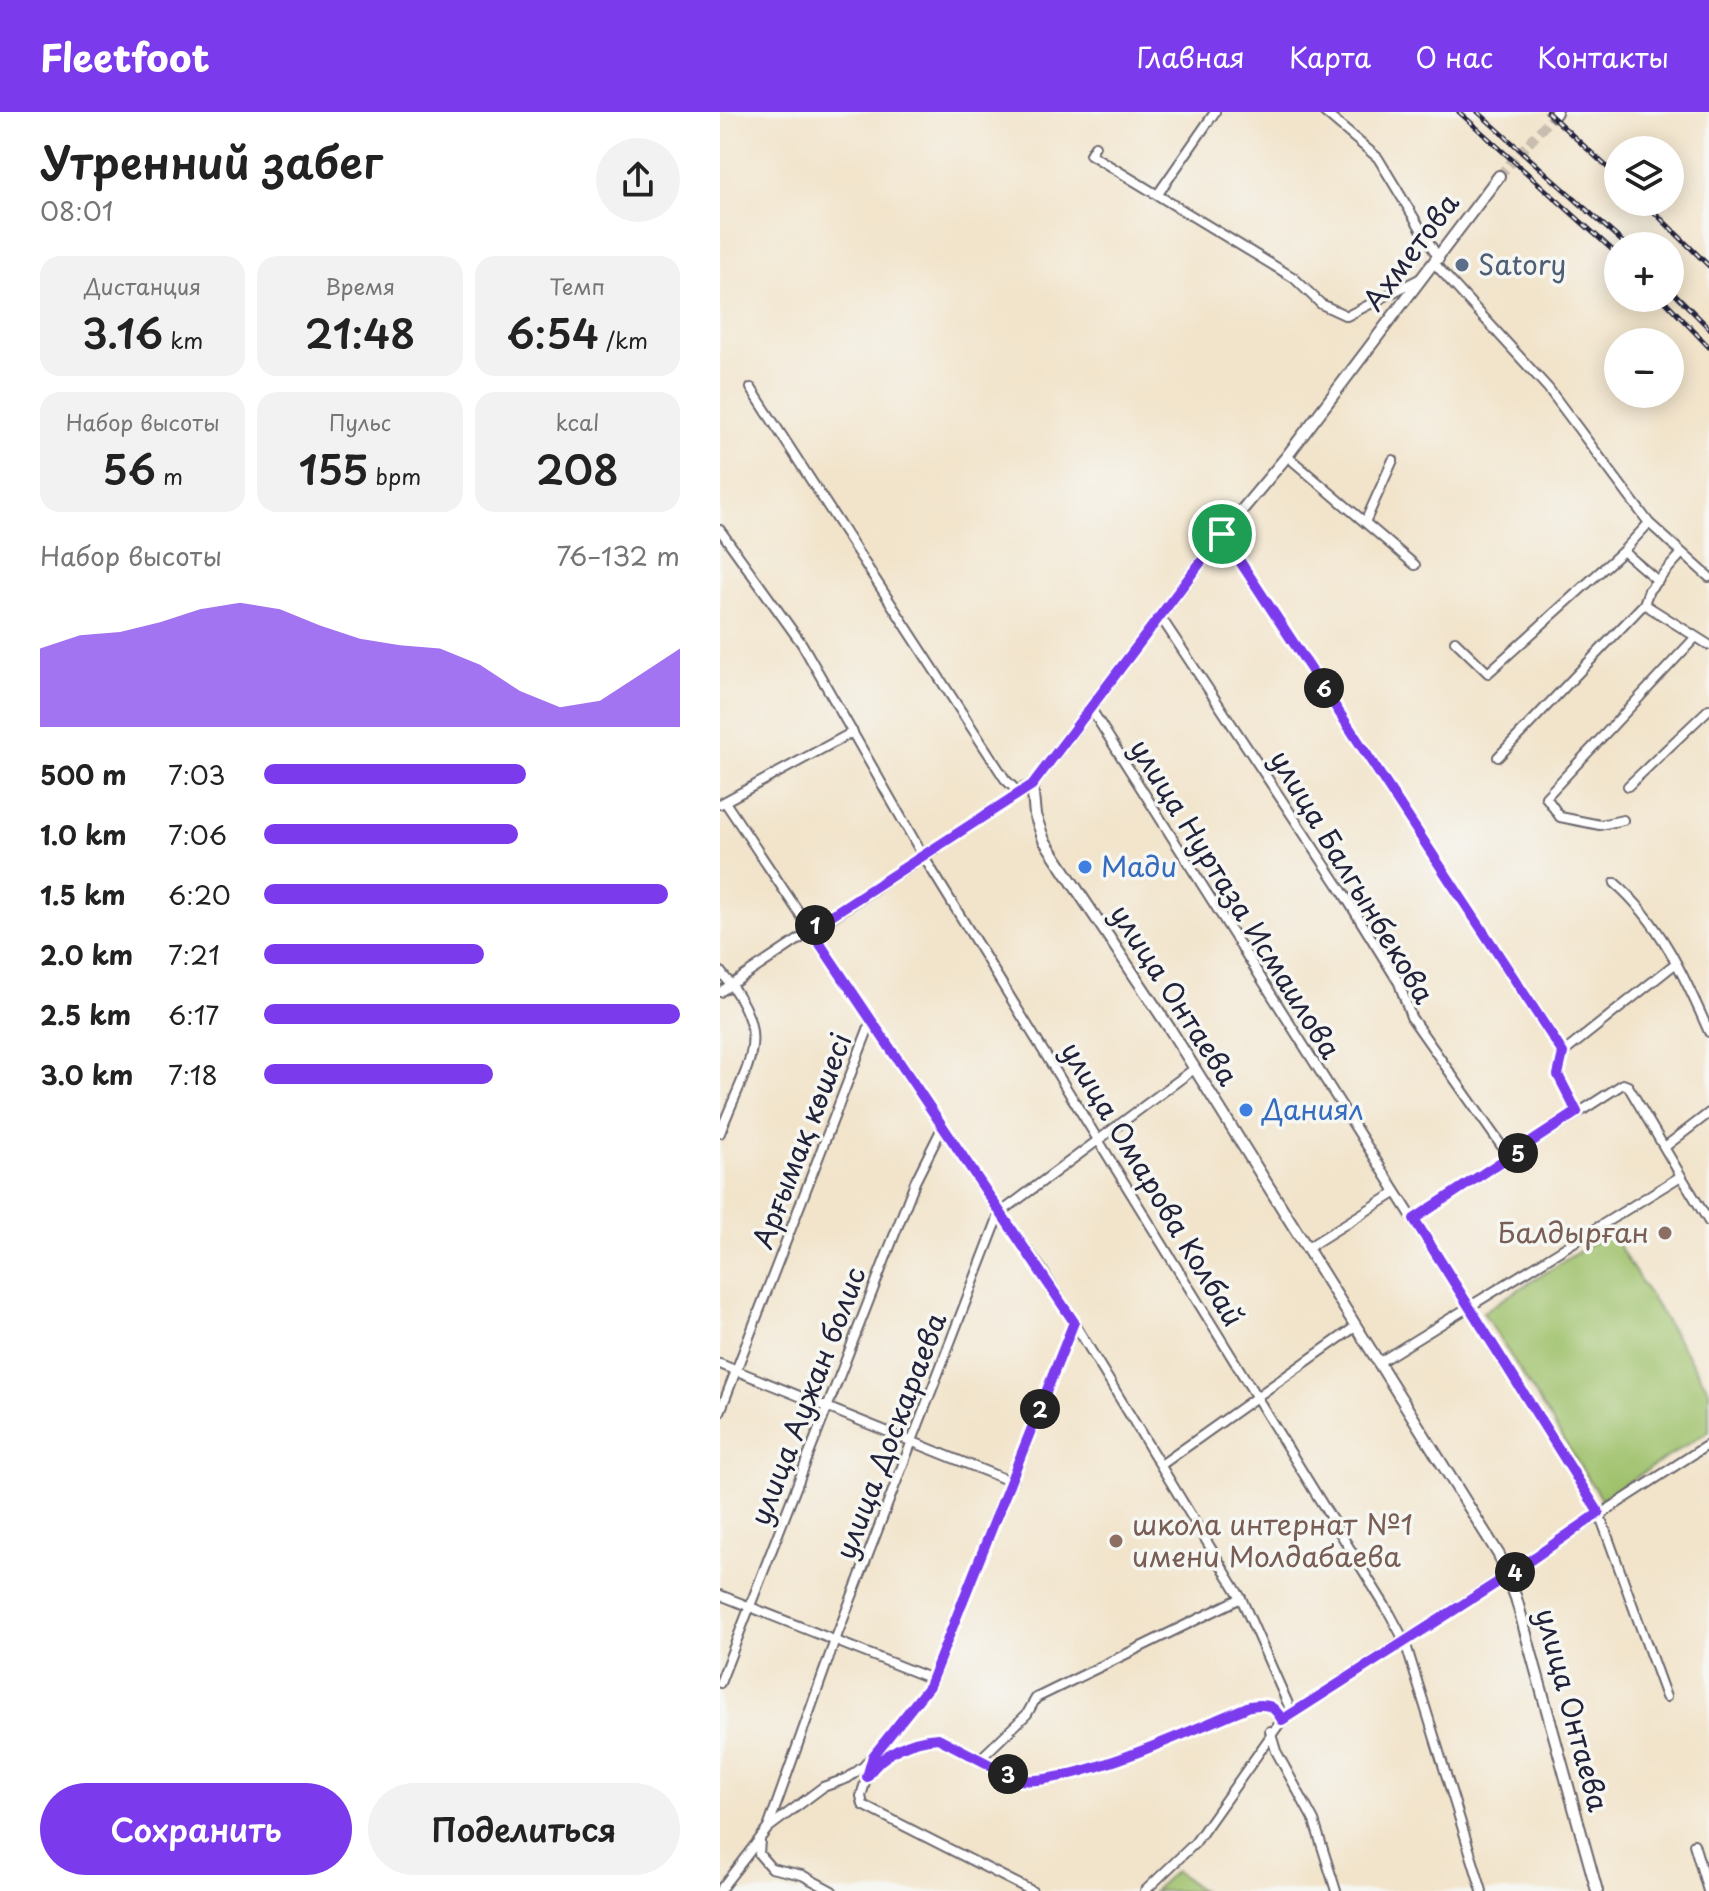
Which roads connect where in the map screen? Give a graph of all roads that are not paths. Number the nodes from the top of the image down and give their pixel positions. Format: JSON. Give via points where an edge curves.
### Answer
{"nodes":[{"id":1,"x":1215,"y":112,"type":"edge"},
{"id":2,"x":1324,"y":112,"type":"edge"},
{"id":3,"x":1095,"y":146,"type":"dead end"},
{"id":4,"x":1499,"y":176,"type":"tunnel mouth"},
{"id":5,"x":1158,"y":194,"type":"junction"},
{"id":6,"x":1436,"y":261,"type":"junction"},
{"id":7,"x":1423,"y":277,"type":"junction"},
{"id":8,"x":751,"y":388,"type":"dead end"},
{"id":9,"x":1287,"y":456,"type":"junction"},
{"id":10,"x":1393,"y":460,"type":"dead end"},
{"id":11,"x":1366,"y":520,"type":"junction"},
{"id":12,"x":1649,"y":523,"type":"junction"},
{"id":13,"x":720,"y":530,"type":"edge"},
{"id":14,"x":1222,"y":534,"type":"junction"},
{"id":15,"x":1623,"y":551,"type":"junction"},
{"id":16,"x":1682,"y":553,"type":"junction"},
{"id":17,"x":1415,"y":565,"type":"dead end"},
{"id":18,"x":1709,"y":577,"type":"edge"},
{"id":19,"x":1658,"y":581,"type":"junction"},
{"id":20,"x":1644,"y":604,"type":"junction"},
{"id":21,"x":1160,"y":616,"type":"junction"},
{"id":22,"x":1694,"y":639,"type":"junction"},
{"id":23,"x":1455,"y":641,"type":"dead end"},
{"id":24,"x":1709,"y":645,"type":"edge"},
{"id":25,"x":1091,"y":709,"type":"junction"},
{"id":26,"x":1709,"y":709,"type":"edge"},
{"id":27,"x":853,"y":732,"type":"junction"},
{"id":28,"x":1498,"y":757,"type":"dead end"},
{"id":29,"x":1032,"y":785,"type":"junction"},
{"id":30,"x":1628,"y":786,"type":"dead end"},
{"id":31,"x":722,"y":803,"type":"edge"},
{"id":32,"x":1623,"y":820,"type":"dead end"},
{"id":33,"x":922,"y":854,"type":"junction"},
{"id":34,"x":1615,"y":883,"type":"dead end"},
{"id":35,"x":810,"y":929,"type":"junction"},
{"id":36,"x":1676,"y":963,"type":"junction"},
{"id":37,"x":720,"y":971,"type":"edge"},
{"id":38,"x":731,"y":984,"type":"junction"},
{"id":39,"x":720,"y":992,"type":"edge"},
{"id":40,"x":872,"y":1019,"type":"junction"},
{"id":41,"x":1709,"y":1032,"type":"edge"},
{"id":42,"x":1563,"y":1053,"type":"junction"},
{"id":43,"x":1194,"y":1069,"type":"junction"},
{"id":44,"x":1577,"y":1112,"type":"junction"},
{"id":45,"x":1709,"y":1113,"type":"edge"},
{"id":46,"x":942,"y":1128,"type":"junction"},
{"id":47,"x":720,"y":1133,"type":"edge"},
{"id":48,"x":1099,"y":1137,"type":"junction"},
{"id":49,"x":1666,"y":1146,"type":"junction"},
{"id":50,"x":1510,"y":1158,"type":"junction"},
{"id":51,"x":1681,"y":1176,"type":"junction"},
{"id":52,"x":1395,"y":1193,"type":"junction"},
{"id":53,"x":1000,"y":1213,"type":"junction"},
{"id":54,"x":1414,"y":1219,"type":"junction"},
{"id":55,"x":1709,"y":1222,"type":"edge"},
{"id":56,"x":1307,"y":1248,"type":"junction"},
{"id":57,"x":1469,"y":1306,"type":"junction"},
{"id":58,"x":1074,"y":1322,"type":"junction"},
{"id":59,"x":1355,"y":1327,"type":"junction"},
{"id":60,"x":1378,"y":1363,"type":"junction"},
{"id":61,"x":720,"y":1364,"type":"edge"},
{"id":62,"x":737,"y":1370,"type":"junction"},
{"id":63,"x":1256,"y":1396,"type":"junction"},
{"id":64,"x":828,"y":1407,"type":"junction"},
{"id":65,"x":720,"y":1412,"type":"edge"},
{"id":66,"x":912,"y":1443,"type":"junction"},
{"id":67,"x":1709,"y":1444,"type":"edge"},
{"id":68,"x":1161,"y":1465,"type":"junction"},
{"id":69,"x":1012,"y":1482,"type":"junction"},
{"id":70,"x":1599,"y":1513,"type":"junction"},
{"id":71,"x":1509,"y":1575,"type":"junction"},
{"id":72,"x":720,"y":1595,"type":"edge"},
{"id":73,"x":1241,"y":1598,"type":"junction"},
{"id":74,"x":748,"y":1608,"type":"junction"},
{"id":75,"x":1405,"y":1642,"type":"junction"},
{"id":76,"x":834,"y":1643,"type":"junction"},
{"id":77,"x":932,"y":1679,"type":"junction"},
{"id":78,"x":720,"y":1683,"type":"edge"},
{"id":79,"x":1666,"y":1697,"type":"dead end"},
{"id":80,"x":1292,"y":1713,"type":"junction"},
{"id":81,"x":1282,"y":1720,"type":"junction"},
{"id":82,"x":1270,"y":1731,"type":"junction"},
{"id":83,"x":873,"y":1756,"type":"junction"},
{"id":84,"x":980,"y":1759,"type":"junction"},
{"id":85,"x":867,"y":1777,"type":"junction"},
{"id":86,"x":768,"y":1828,"type":"junction"},
{"id":87,"x":760,"y":1839,"type":"junction"},
{"id":88,"x":1694,"y":1844,"type":"dead end"},
{"id":89,"x":720,"y":1890,"type":"edge"},
{"id":90,"x":832,"y":1891,"type":"edge"},
{"id":91,"x":1032,"y":1891,"type":"edge"},
{"id":92,"x":1145,"y":1891,"type":"edge"},
{"id":93,"x":1336,"y":1891,"type":"edge"},
{"id":94,"x":1482,"y":1891,"type":"edge"},
{"id":95,"x":1597,"y":1891,"type":"edge"},
{"id":96,"x":1708,"y":1891,"type":"edge"}],
"edges":[{"from":1,"to":5,"type":"street"},
{"from":2,"to":6,"type":"street","via":[[1378,158]]},
{"from":3,"to":5,"type":"street","via":[[1090,154]]},
{"from":4,"to":6,"type":"main road","name":"Ахметова"},
{"from":5,"to":7,"type":"street","via":[[1294,278],[1321,304],[1347,316]]},
{"from":6,"to":7,"type":"main road","name":"Ахметова"},
{"from":6,"to":12,"type":"street","via":[[1548,388]]},
{"from":7,"to":9,"type":"main road","name":"Ахметова"},
{"from":8,"to":29,"type":"street","via":[[1005,779],[1016,790]]},
{"from":9,"to":11,"type":"street"},
{"from":9,"to":14,"type":"main road","name":"Ахметова"},
{"from":10,"to":11,"type":"street"},
{"from":11,"to":17,"type":"street"},
{"from":12,"to":15,"type":"street"},
{"from":12,"to":16,"type":"street"},
{"from":13,"to":27,"type":"street","name":"улица Омарова Колбай","via":[[802,644]]},
{"from":14,"to":21,"type":"main road","name":"Ахметова"},
{"from":14,"to":42,"type":"street"},
{"from":15,"to":19,"type":"street"},
{"from":15,"to":23,"type":"street","via":[[1488,673]]},
{"from":16,"to":18,"type":"street"},
{"from":16,"to":19,"type":"street"},
{"from":19,"to":20,"type":"street"},
{"from":20,"to":22,"type":"street"},
{"from":20,"to":28,"type":"street"},
{"from":21,"to":25,"type":"main road","name":"Ахметова"},
{"from":21,"to":50,"type":"street","name":"улица Балгынбекова","via":[[1342,891],[1399,983],[1411,1017]]},
{"from":22,"to":24,"type":"street"},
{"from":22,"to":32,"type":"street","via":[[1546,797],[1560,817],[1600,825]]},
{"from":25,"to":29,"type":"main road","name":"Ахметова"},
{"from":25,"to":52,"type":"street","name":"улица Нуртаза Исмаилова"},
{"from":26,"to":30,"type":"street"},
{"from":27,"to":31,"type":"street"},
{"from":27,"to":33,"type":"street","name":"улица Омарова Колбай"},
{"from":29,"to":33,"type":"street"},
{"from":29,"to":43,"type":"main road","name":"улица Онтаева","via":[[1044,840]]},
{"from":31,"to":35,"type":"street"},
{"from":33,"to":35,"type":"street"},
{"from":33,"to":48,"type":"street","name":"улица Омарова Колбай"},
{"from":34,"to":36,"type":"street","via":[[1650,920]]},
{"from":35,"to":38,"type":"street"},
{"from":35,"to":40,"type":"street"},
{"from":36,"to":41,"type":"street"},
{"from":36,"to":42,"type":"street"},
{"from":37,"to":38,"type":"street"},
{"from":38,"to":39,"type":"street"},
{"from":38,"to":47,"type":"street","via":[[755,1031]]},
{"from":40,"to":46,"type":"street"},
{"from":40,"to":62,"type":"street","name":"Арғымақ көшесі"},
{"from":42,"to":44,"type":"street","via":[[1558,1075]]},
{"from":43,"to":48,"type":"street"},
{"from":43,"to":56,"type":"main road","name":"улица Онтаева"},
{"from":44,"to":49,"type":"street","via":[[1623,1084]]},
{"from":44,"to":50,"type":"street"},
{"from":45,"to":49,"type":"street"},
{"from":46,"to":53,"type":"street"},
{"from":46,"to":64,"type":"street","name":"улица Аужан болис","via":[[915,1182]]},
{"from":48,"to":53,"type":"street"},
{"from":48,"to":63,"type":"street","name":"улица Омарова Колбай"},
{"from":49,"to":51,"type":"street"},
{"from":50,"to":54,"type":"street"},
{"from":51,"to":55,"type":"street"},
{"from":51,"to":57,"type":"street"},
{"from":52,"to":54,"type":"street","name":"улица Нуртаза Исмаилова"},
{"from":52,"to":56,"type":"street"},
{"from":53,"to":58,"type":"street"},
{"from":53,"to":66,"type":"street","name":"улица Доскараева"},
{"from":54,"to":57,"type":"street","name":"улица Нуртаза Исмаилова"},
{"from":56,"to":59,"type":"main road","name":"улица Онтаева"},
{"from":57,"to":60,"type":"street"},
{"from":57,"to":70,"type":"street","name":"улица Нуртаза Исмаилова"},
{"from":58,"to":68,"type":"street"},
{"from":58,"to":69,"type":"street"},
{"from":59,"to":60,"type":"main road","name":"улица Онтаева"},
{"from":59,"to":63,"type":"street"},
{"from":60,"to":71,"type":"main road","name":"улица Онтаева"},
{"from":61,"to":62,"type":"street"},
{"from":62,"to":64,"type":"street"},
{"from":62,"to":65,"type":"street","name":"Арғымақ көшесі"},
{"from":63,"to":68,"type":"street"},
{"from":63,"to":75,"type":"street","name":"улица Омарова Колбай"},
{"from":64,"to":66,"type":"street"},
{"from":64,"to":74,"type":"street","name":"улица Аужан болис"},
{"from":66,"to":69,"type":"street"},
{"from":66,"to":76,"type":"street","name":"улица Доскараева"},
{"from":67,"to":70,"type":"street"},
{"from":68,"to":73,"type":"street"},
{"from":69,"to":77,"type":"street"},
{"from":70,"to":71,"type":"street"},
{"from":70,"to":79,"type":"street","name":"улица Нуртаза Исмаилова"},
{"from":71,"to":75,"type":"street"},
{"from":71,"to":95,"type":"main road","name":"улица Онтаева"},
{"from":72,"to":74,"type":"street"},
{"from":73,"to":80,"type":"street"},
{"from":73,"to":84,"type":"street","via":[[1036,1698],[1027,1714]]},
{"from":74,"to":76,"type":"street"},
{"from":74,"to":78,"type":"street","name":"улица Аужан болис"},
{"from":75,"to":80,"type":"street"},
{"from":75,"to":94,"type":"street","name":"улица Омарова Колбай"},
{"from":76,"to":77,"type":"street"},
{"from":76,"to":86,"type":"street","name":"улица Доскараева"},
{"from":77,"to":83,"type":"street"},
{"from":80,"to":81,"type":"street"},
{"from":81,"to":82,"type":"street"},
{"from":81,"to":84,"type":"street","via":[[1264,1703],[1250,1706],[1102,1765],[1033,1781],[1019,1780]]},
{"from":82,"to":92,"type":"street","via":[[1195,1843]]},
{"from":82,"to":93,"type":"street","via":[[1314,1821]]},
{"from":83,"to":85,"type":"street"},
{"from":83,"to":86,"type":"street","via":[[848,1778],[823,1787]]},
{"from":84,"to":85,"type":"street","via":[[938,1738],[920,1740],[886,1756]]},
{"from":85,"to":91,"type":"street","via":[[863,1805]]},
{"from":86,"to":87,"type":"street","name":"улица Доскараева"},
{"from":87,"to":89,"type":"street","name":"улица Доскараева"},
{"from":87,"to":90,"type":"street","via":[[759,1854],[771,1868],[802,1875]]},
{"from":88,"to":96,"type":"street"}]}
